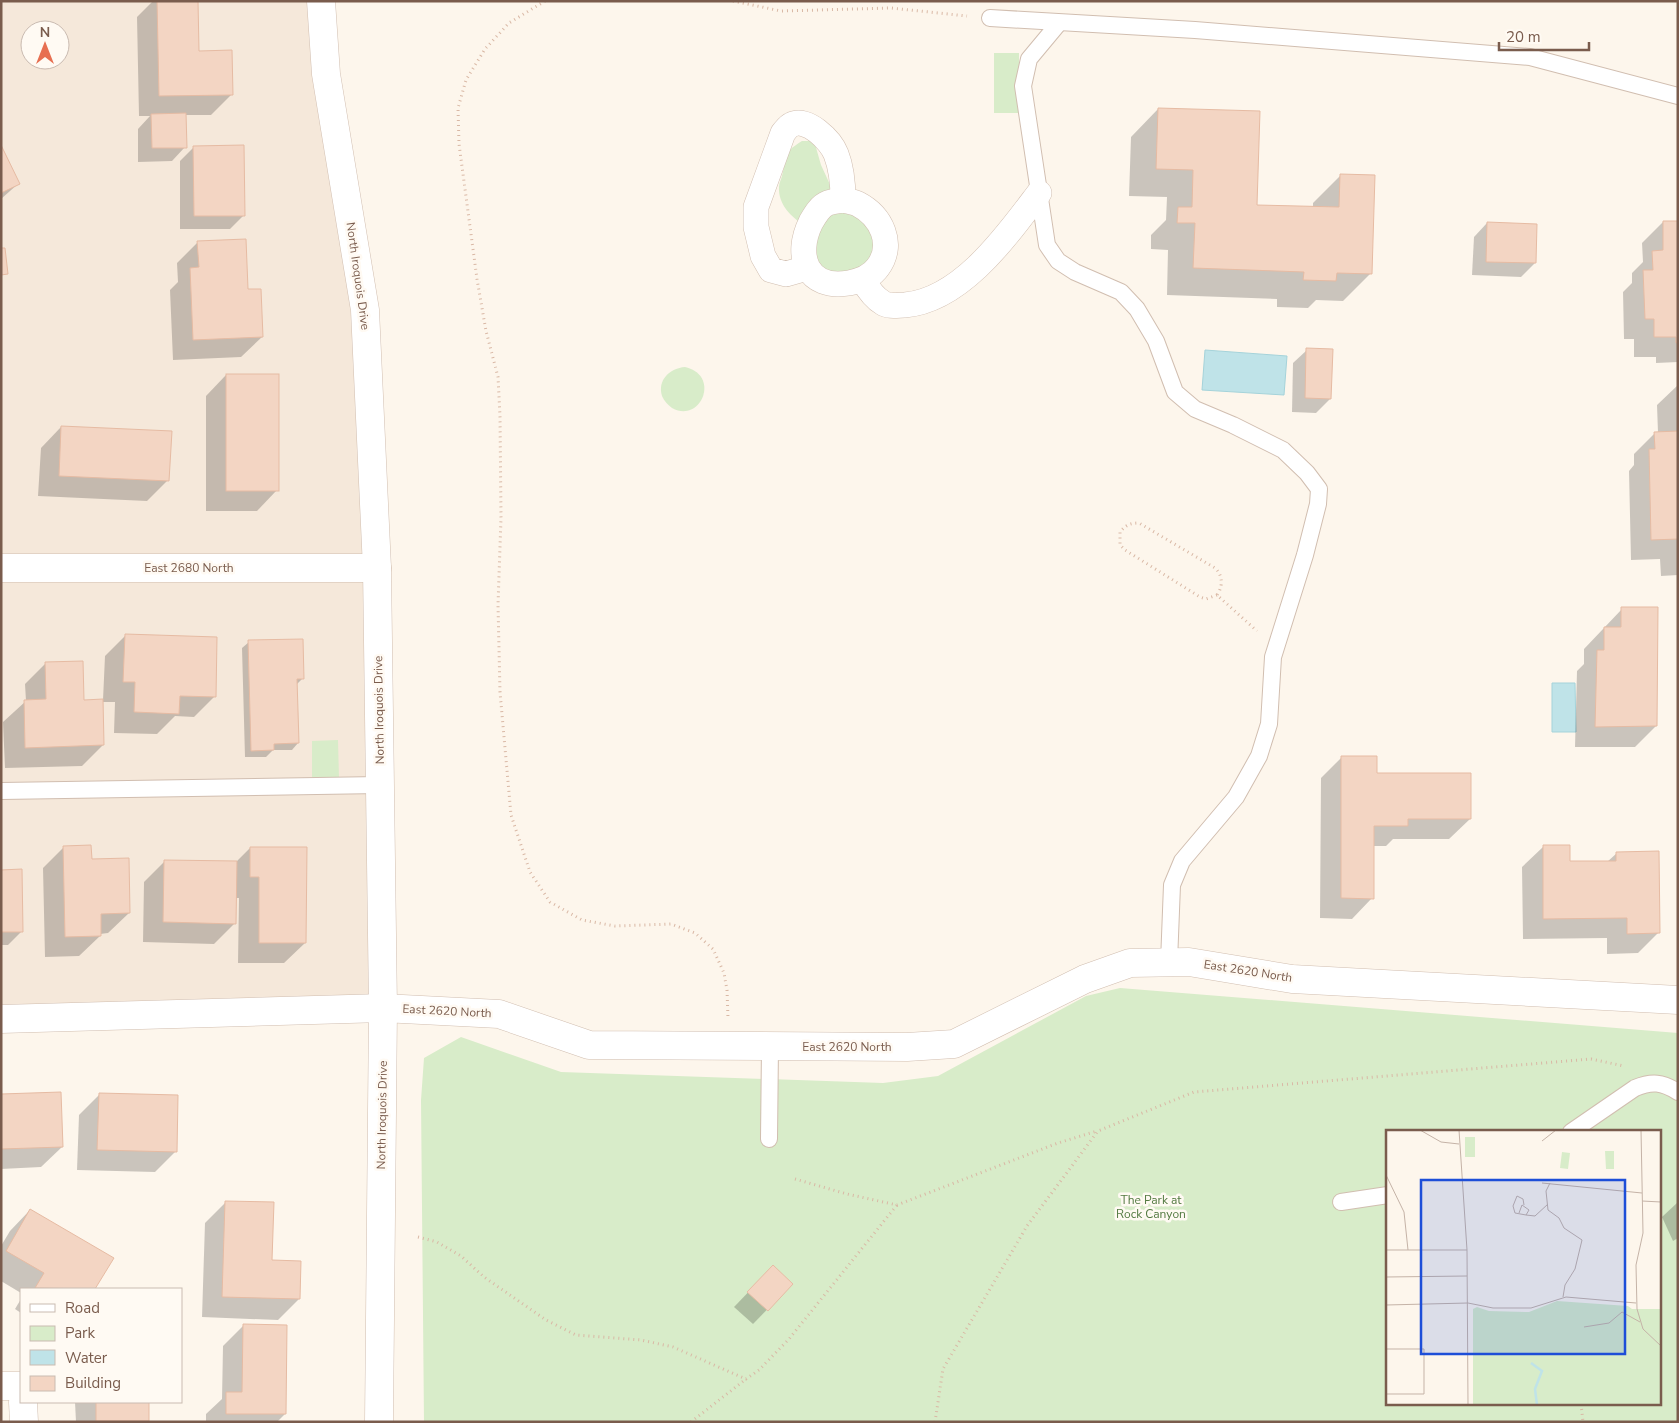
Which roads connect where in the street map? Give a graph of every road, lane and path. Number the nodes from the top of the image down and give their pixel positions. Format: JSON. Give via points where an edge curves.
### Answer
{"nodes":[{"id":1,"x":321,"y":1,"type":"edge"},
{"id":2,"x":544,"y":1,"type":"edge"},
{"id":3,"x":733,"y":1,"type":"edge"},
{"id":4,"x":990,"y":18,"type":"joint"},
{"id":5,"x":1059,"y":23,"type":"junction"},
{"id":6,"x":1678,"y":96,"type":"edge"},
{"id":7,"x":1040,"y":192,"type":"junction"},
{"id":8,"x":843,"y":200,"type":"junction"},
{"id":9,"x":807,"y":268,"type":"junction"},
{"id":10,"x":862,"y":280,"type":"junction"},
{"id":11,"x":1,"y":568,"type":"edge"},
{"id":12,"x":377,"y":568,"type":"junction"},
{"id":13,"x":1217,"y":595,"type":"junction"},
{"id":14,"x":1276,"y":648,"type":"junction"},
{"id":15,"x":380,"y":785,"type":"junction"},
{"id":16,"x":1,"y":791,"type":"edge"},
{"id":17,"x":1169,"y":962,"type":"junction"},
{"id":18,"x":1678,"y":1000,"type":"edge"},
{"id":19,"x":382,"y":1008,"type":"junction"},
{"id":20,"x":1,"y":1019,"type":"edge"},
{"id":21,"x":729,"y":1046,"type":"junction"},
{"id":22,"x":770,"y":1046,"type":"junction"},
{"id":23,"x":1643,"y":1085,"type":"junction"},
{"id":24,"x":1678,"y":1092,"type":"edge"},
{"id":25,"x":1574,"y":1130,"type":"edge"},
{"id":26,"x":1098,"y":1131,"type":"junction"},
{"id":27,"x":770,"y":1139,"type":"dead end"},
{"id":28,"x":795,"y":1179,"type":"dead end"},
{"id":29,"x":1386,"y":1195,"type":"edge"},
{"id":30,"x":1341,"y":1202,"type":"dead end"},
{"id":31,"x":897,"y":1205,"type":"junction"},
{"id":32,"x":418,"y":1236,"type":"dead end"},
{"id":33,"x":746,"y":1379,"type":"junction"},
{"id":34,"x":1,"y":1386,"type":"edge"},
{"id":35,"x":20,"y":1386,"type":"edge"},
{"id":36,"x":23,"y":1403,"type":"edge"},
{"id":37,"x":1581,"y":1406,"type":"edge"},
{"id":38,"x":24,"y":1422,"type":"edge"},
{"id":39,"x":379,"y":1422,"type":"edge"},
{"id":40,"x":691,"y":1422,"type":"edge"},
{"id":41,"x":935,"y":1422,"type":"edge"},
{"id":42,"x":1582,"y":1422,"type":"edge"}],
"edges":[{"from":1,"to":12,"type":"street","name":"North Iroquois Drive","via":[[326,74],[365,310]]},
{"from":2,"to":21,"type":"path","via":[[509,23],[485,49],[466,80],[458,108],[459,144],[477,279],[498,377],[500,692],[511,815],[530,872],[550,902],[582,920],[615,926],[671,924],[695,933],[713,949],[724,973],[727,990]]},
{"from":3,"to":4,"type":"path","via":[[781,11],[891,8]]},
{"from":4,"to":5,"type":"lane"},
{"from":5,"to":6,"type":"lane","via":[[1195,30],[1530,58]]},
{"from":5,"to":7,"type":"lane","via":[[1029,60],[1023,86]]},
{"from":7,"to":10,"type":"street","via":[[990,255],[967,276],[939,294],[913,304],[884,304]]},
{"from":7,"to":14,"type":"lane","via":[[1047,245],[1058,261],[1121,292],[1137,308],[1156,341],[1174,392],[1195,409],[1283,450],[1319,489],[1305,555]]},
{"from":8,"to":9,"type":"street","via":[[827,203],[815,214],[805,234],[803,249]]},
{"from":8,"to":9,"type":"street","via":[[836,152],[812,127],[801,123],[791,125],[783,133],[756,207],[756,227],[763,256],[771,270],[786,274]]},
{"from":8,"to":10,"type":"street","via":[[858,204],[874,216],[887,242],[877,269]]},
{"from":9,"to":10,"type":"street","via":[[816,278],[829,284]]},
{"from":11,"to":12,"type":"street","name":"East 2680 North"},
{"from":12,"to":15,"type":"street","name":"North Iroquois Drive"},
{"from":13,"to":13,"type":"path","via":[[1221,579],[1215,568],[1139,524],[1133,523],[1120,532],[1120,545],[1125,550],[1200,597],[1206,599]]},
{"from":13,"to":14,"type":"path"},
{"from":14,"to":17,"type":"lane","via":[[1269,724],[1259,756],[1236,797],[1182,861],[1172,885]]},
{"from":15,"to":16,"type":"lane"},
{"from":15,"to":19,"type":"street","name":"North Iroquois Drive"},
{"from":17,"to":18,"type":"street","name":"East 2620 North","via":[[1189,962],[1292,979]]},
{"from":17,"to":22,"type":"street","name":"East 2620 North","via":[[1130,963],[1085,979],[954,1044]]},
{"from":19,"to":20,"type":"street","name":"East 2620 North"},
{"from":19,"to":21,"type":"street","name":"East 2620 North","via":[[500,1014],[590,1045]]},
{"from":19,"to":39,"type":"street","name":"North Iroquois Drive"},
{"from":21,"to":22,"type":"street","name":"East 2620 North"},
{"from":22,"to":27,"type":"lane"},
{"from":23,"to":24,"type":"lane","via":[[1663,1084]]},
{"from":23,"to":25,"type":"lane"},
{"from":23,"to":26,"type":"path","via":[[1636,1072],[1618,1064],[1592,1059],[1194,1092]]},
{"from":26,"to":31,"type":"path","via":[[1058,1143]]},
{"from":26,"to":41,"type":"path","via":[[1027,1226],[943,1369]]},
{"from":28,"to":31,"type":"path"},
{"from":29,"to":30,"type":"lane"},
{"from":31,"to":33,"type":"path","via":[[790,1339],[760,1370]]},
{"from":32,"to":33,"type":"path","via":[[437,1242],[461,1256],[484,1277],[539,1316],[576,1336],[641,1340],[673,1348]]},
{"from":33,"to":40,"type":"path"},
{"from":34,"to":35,"type":"street"},
{"from":36,"to":38,"type":"street"},
{"from":37,"to":42,"type":"path"}]}
